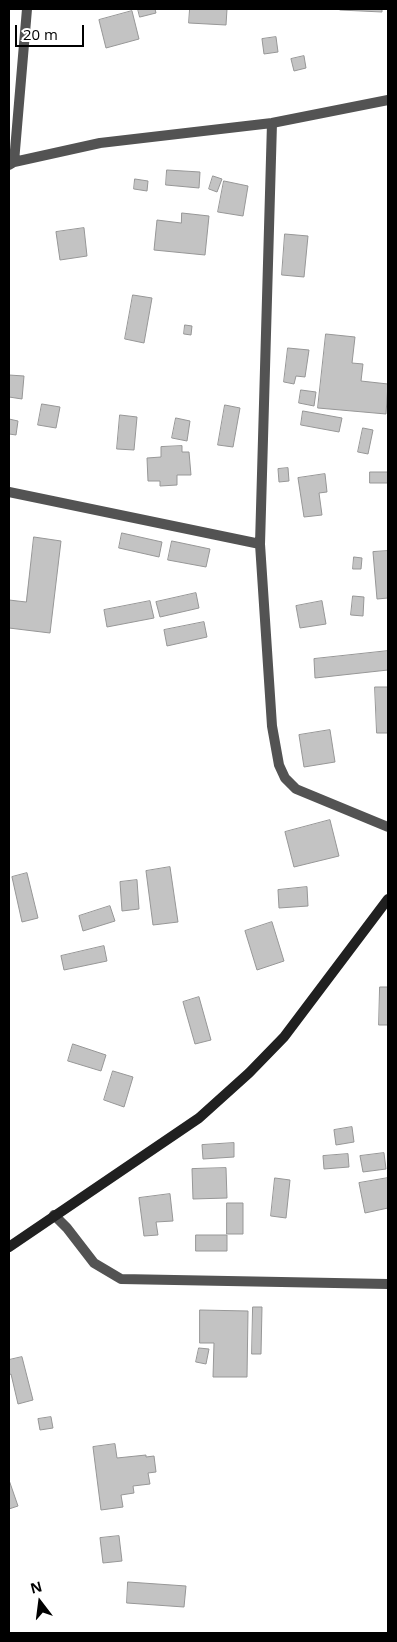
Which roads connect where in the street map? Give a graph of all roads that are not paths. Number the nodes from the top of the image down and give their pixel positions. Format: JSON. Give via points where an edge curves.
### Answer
{"nodes":[{"id":1,"x":27,"y":9,"type":"edge"},
{"id":2,"x":388,"y":100,"type":"edge"},
{"id":3,"x":272,"y":123,"type":"junction"},
{"id":4,"x":12,"y":163,"type":"edge"},
{"id":5,"x":9,"y":492,"type":"edge"},
{"id":6,"x":260,"y":544,"type":"junction"},
{"id":7,"x":388,"y":827,"type":"edge"},
{"id":8,"x":388,"y":899,"type":"edge"},
{"id":9,"x":54,"y":1215,"type":"junction"},
{"id":10,"x":9,"y":1247,"type":"edge"},
{"id":11,"x":388,"y":1284,"type":"edge"}],
"edges":[{"from":1,"to":4,"type":"street"},
{"from":2,"to":3,"type":"street"},
{"from":3,"to":4,"type":"street","via":[[100,143]]},
{"from":3,"to":6,"type":"street"},
{"from":5,"to":6,"type":"street"},
{"from":6,"to":7,"type":"street","via":[[272,726],[285,778],[296,789]]},
{"from":8,"to":9,"type":"street","via":[[284,1037],[249,1073],[199,1118]]},
{"from":9,"to":10,"type":"street"},
{"from":9,"to":11,"type":"street","via":[[94,1263],[122,1280]]}]}
